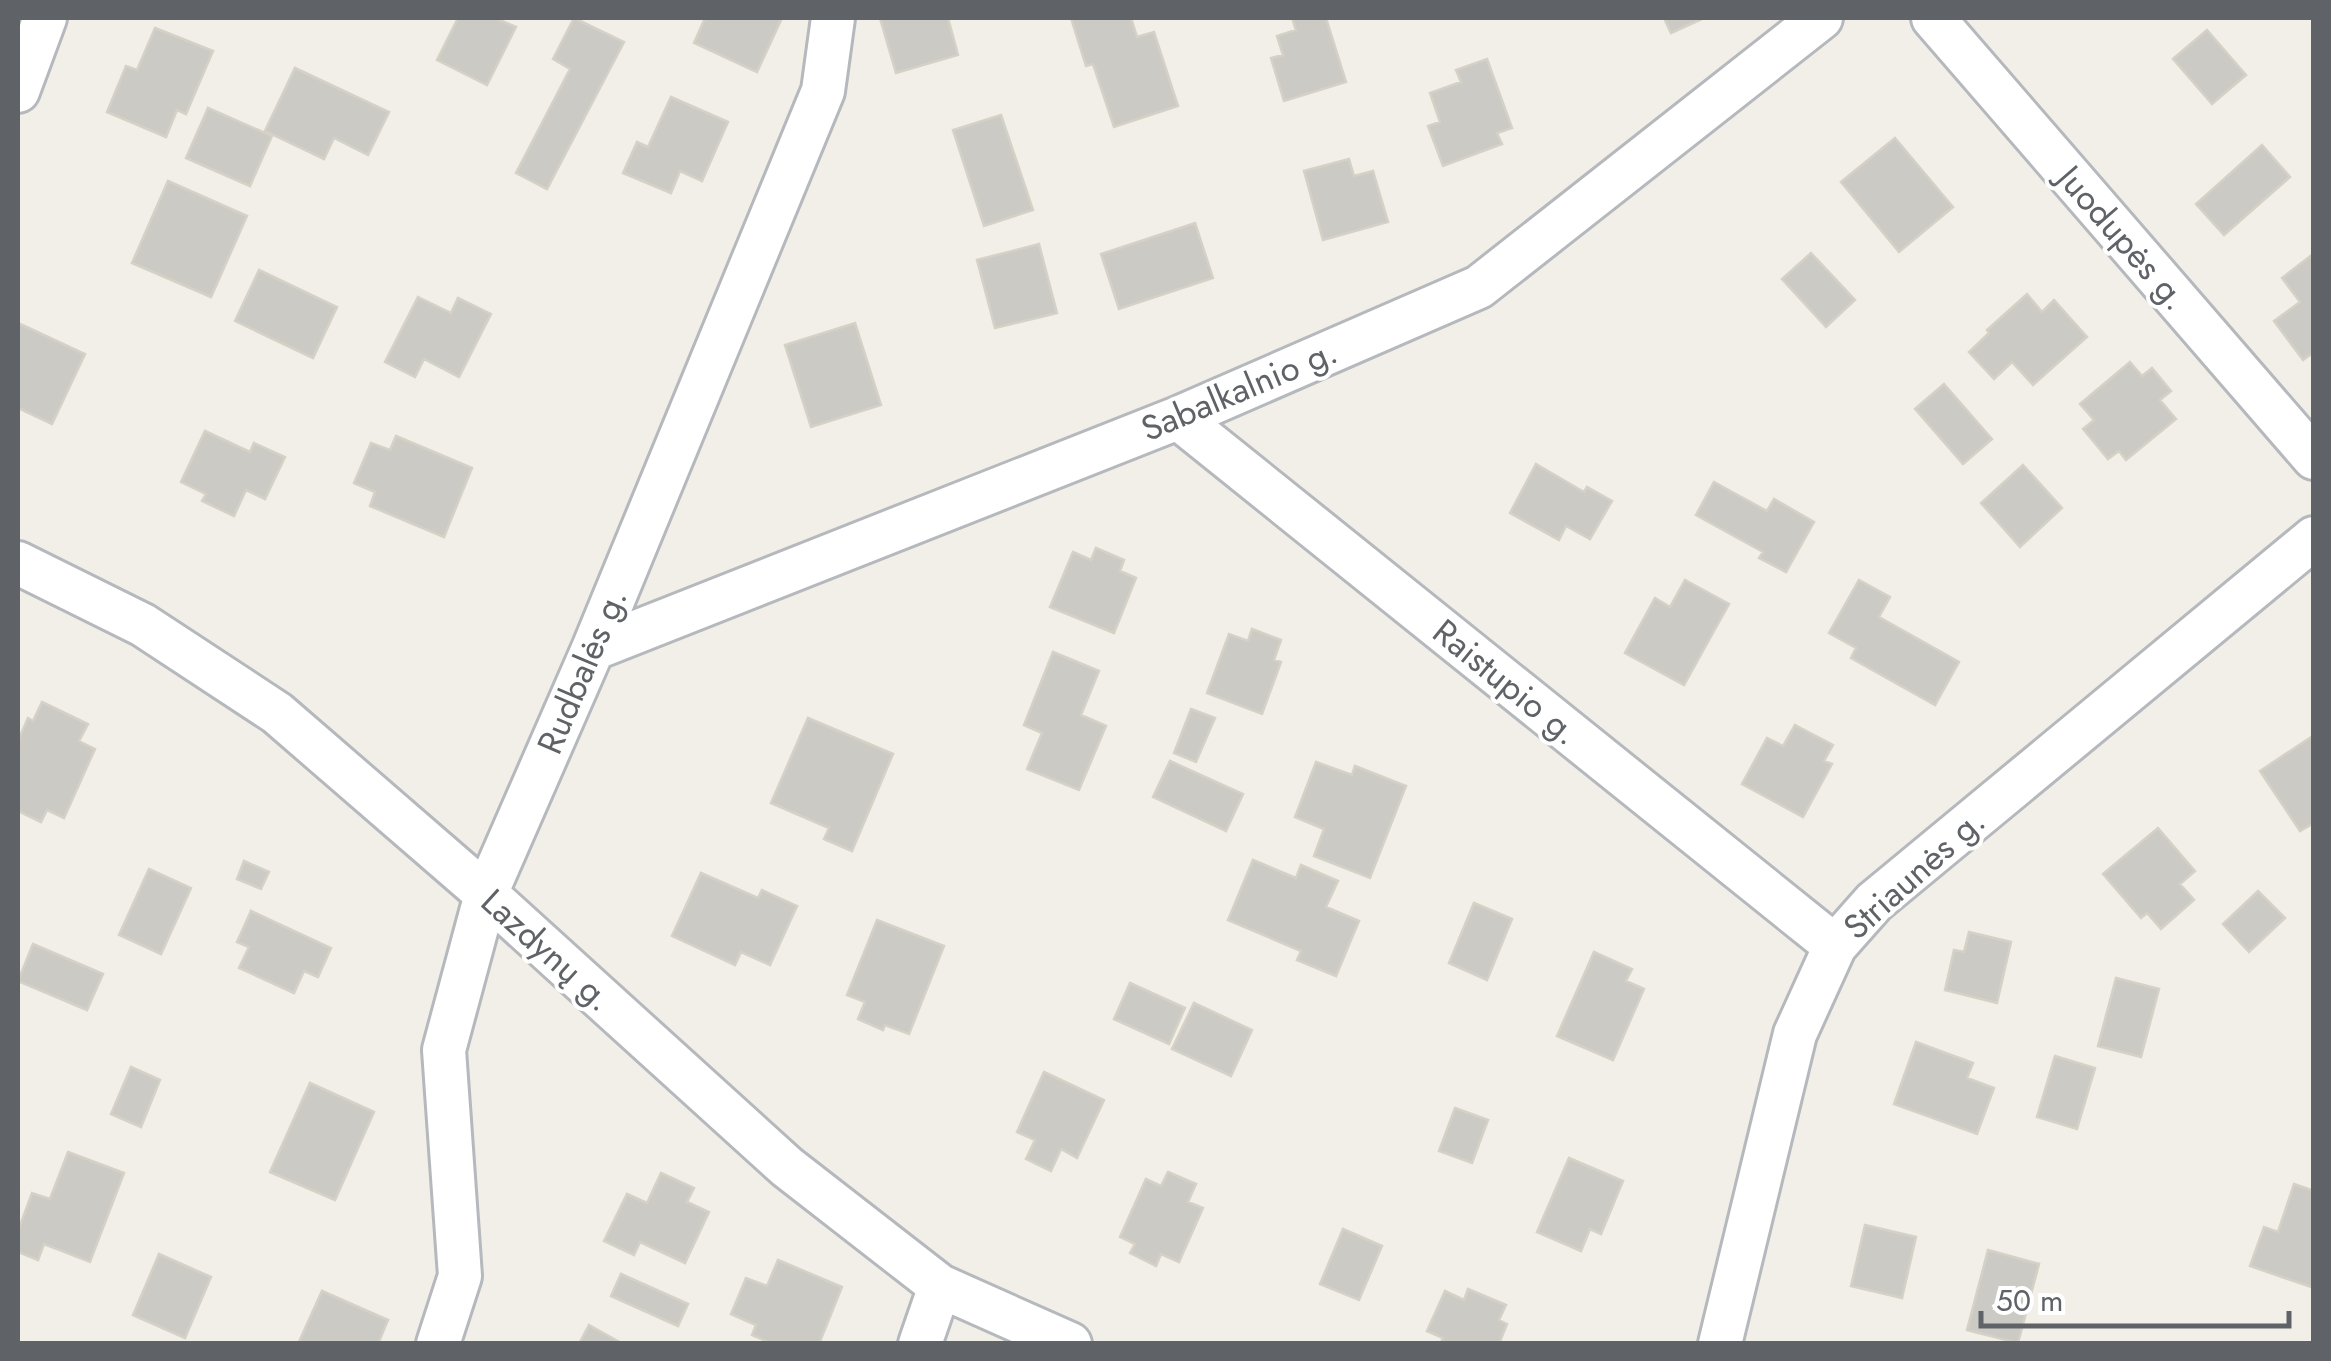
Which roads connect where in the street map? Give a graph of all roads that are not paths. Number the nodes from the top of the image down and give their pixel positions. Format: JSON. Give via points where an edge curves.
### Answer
{"nodes":[{"id":1,"x":46,"y":18,"type":"edge"},
{"id":2,"x":833,"y":18,"type":"edge"},
{"id":3,"x":1820,"y":18,"type":"edge"},
{"id":4,"x":1933,"y":18,"type":"edge"},
{"id":5,"x":18,"y":91,"type":"edge"},
{"id":6,"x":1178,"y":418,"type":"junction"},
{"id":7,"x":2314,"y":458,"type":"edge"},
{"id":8,"x":2314,"y":538,"type":"edge"},
{"id":9,"x":18,"y":563,"type":"edge"},
{"id":10,"x":593,"y":649,"type":"junction"},
{"id":11,"x":486,"y":894,"type":"junction"},
{"id":12,"x":1835,"y":946,"type":"junction"},
{"id":13,"x":940,"y":1286,"type":"junction"},
{"id":14,"x":438,"y":1344,"type":"edge"},
{"id":15,"x":920,"y":1344,"type":"edge"},
{"id":16,"x":1070,"y":1344,"type":"edge"},
{"id":17,"x":1720,"y":1344,"type":"edge"}],
"edges":[{"from":1,"to":5,"type":"street"},
{"from":2,"to":10,"type":"street","name":"Rudbalės g.","via":[[823,91]]},
{"from":3,"to":6,"type":"street","name":"Sabalkalnio g.","via":[[1479,287]]},
{"from":4,"to":7,"type":"street","name":"Juodupės g."},
{"from":6,"to":10,"type":"street","name":"Sabalkalnio g."},
{"from":6,"to":12,"type":"street","name":"Raistupio g."},
{"from":8,"to":12,"type":"street","name":"Striaunės g.","via":[[1874,902]]},
{"from":9,"to":11,"type":"street","name":"Lazdynų g.","via":[[143,625],[277,714]]},
{"from":10,"to":11,"type":"street","name":"Rudbalės g."},
{"from":11,"to":13,"type":"street","name":"Lazdynų g.","via":[[787,1167]]},
{"from":11,"to":14,"type":"street","name":"Rudbalės g.","via":[[444,1050],[460,1276]]},
{"from":12,"to":17,"type":"street","name":"Striaunės g.","via":[[1795,1034]]},
{"from":13,"to":15,"type":"street"},
{"from":13,"to":16,"type":"street","name":"Lazdynų g."}]}
